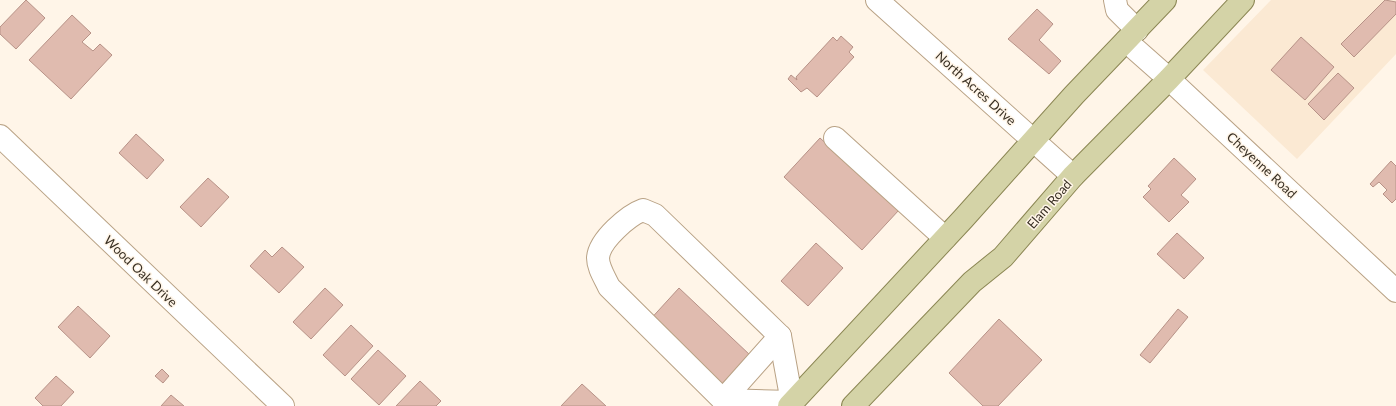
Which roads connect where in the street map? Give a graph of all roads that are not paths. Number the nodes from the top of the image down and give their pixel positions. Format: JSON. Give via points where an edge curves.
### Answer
{"nodes":[{"id":1,"x":878,"y":0,"type":"edge"},
{"id":2,"x":1115,"y":0,"type":"edge"},
{"id":3,"x":1165,"y":0,"type":"edge"},
{"id":4,"x":1243,"y":0,"type":"edge"},
{"id":5,"x":1132,"y":36,"type":"junction"},
{"id":6,"x":1169,"y":79,"type":"junction"},
{"id":7,"x":0,"y":136,"type":"edge"},
{"id":8,"x":835,"y":138,"type":"dead end"},
{"id":9,"x":1034,"y":140,"type":"junction"},
{"id":10,"x":1074,"y":176,"type":"junction"},
{"id":11,"x":945,"y":238,"type":"junction"},
{"id":12,"x":1396,"y":291,"type":"edge"},
{"id":13,"x":780,"y":336,"type":"junction"},
{"id":14,"x":724,"y":400,"type":"junction"},
{"id":15,"x":792,"y":405,"type":"edge"},
{"id":16,"x":283,"y":406,"type":"edge"},
{"id":17,"x":853,"y":406,"type":"edge"}],
"edges":[{"from":1,"to":9,"type":"street","name":"North Acres Drive"},
{"from":2,"to":5,"type":"street","name":"Cheyenne Road","via":[[1117,10]]},
{"from":3,"to":5,"type":"main road"},
{"from":4,"to":6,"type":"main road","name":"Elam Road"},
{"from":5,"to":6,"type":"street","name":"Cheyenne Road"},
{"from":5,"to":9,"type":"main road"},
{"from":6,"to":10,"type":"main road","name":"Elam Road"},
{"from":6,"to":12,"type":"street","name":"Cheyenne Road"},
{"from":7,"to":16,"type":"street","name":"Wood Oak Drive"},
{"from":8,"to":11,"type":"street"},
{"from":9,"to":10,"type":"street","name":"North Acres Drive"},
{"from":9,"to":11,"type":"main road"},
{"from":10,"to":17,"type":"main road","name":"Elam Road","via":[[1003,257],[972,282]]},
{"from":11,"to":15,"type":"main road"},
{"from":13,"to":14,"type":"street"},
{"from":13,"to":14,"type":"street","via":[[655,215],[643,210],[633,214],[614,231],[604,243],[598,257],[601,271],[609,287]]},
{"from":13,"to":15,"type":"street"},
{"from":14,"to":15,"type":"street"}]}
